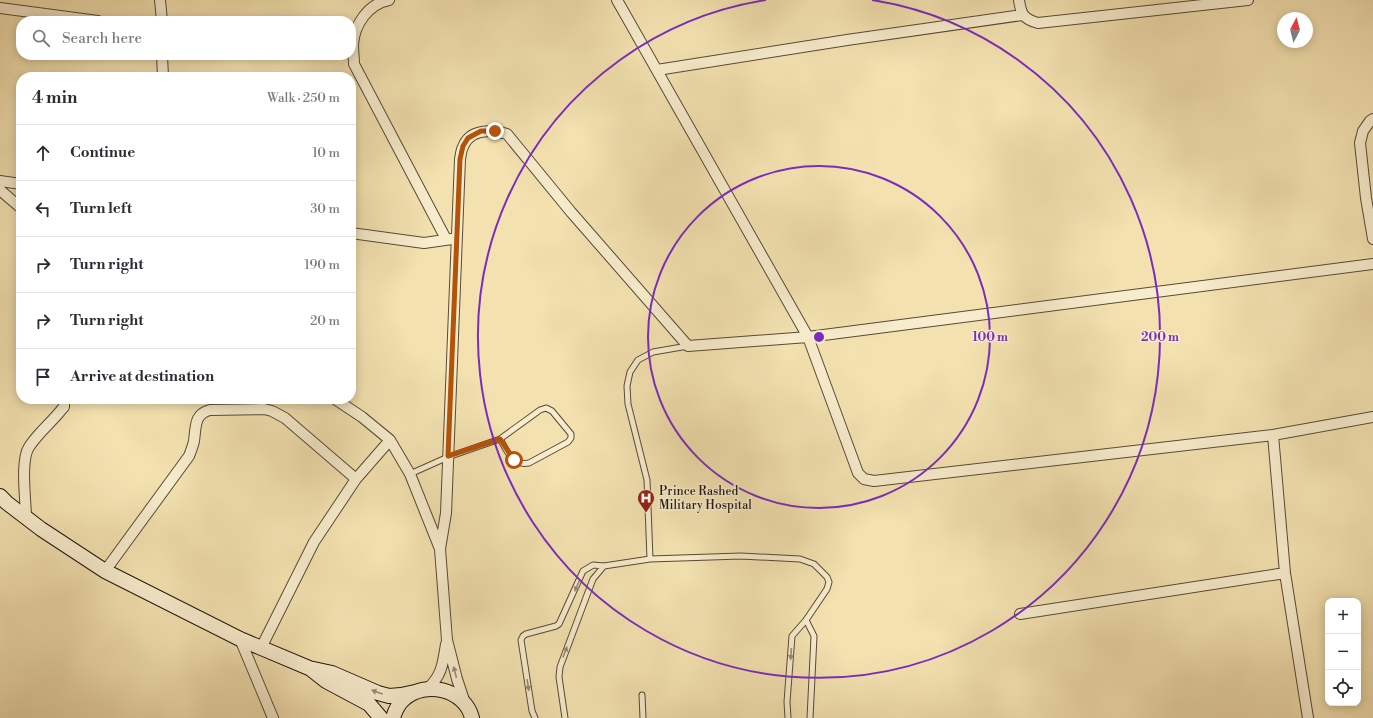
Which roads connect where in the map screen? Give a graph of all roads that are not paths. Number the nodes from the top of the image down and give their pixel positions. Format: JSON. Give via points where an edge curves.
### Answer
{"nodes":[{"id":1,"x":160,"y":0,"type":"edge"},
{"id":2,"x":389,"y":0,"type":"edge"},
{"id":3,"x":617,"y":0,"type":"edge"},
{"id":4,"x":1019,"y":0,"type":"edge"},
{"id":5,"x":1248,"y":0,"type":"edge"},
{"id":6,"x":0,"y":8,"type":"edge"},
{"id":7,"x":1022,"y":15,"type":"junction"},
{"id":8,"x":60,"y":16,"type":"edge"},
{"id":9,"x":162,"y":16,"type":"edge"},
{"id":10,"x":356,"y":26,"type":"edge"},
{"id":11,"x":162,"y":60,"type":"edge"},
{"id":12,"x":354,"y":60,"type":"edge"},
{"id":13,"x":656,"y":70,"type":"junction"},
{"id":14,"x":163,"y":72,"type":"edge"},
{"id":15,"x":1373,"y":119,"type":"edge"},
{"id":16,"x":0,"y":181,"type":"edge"},
{"id":17,"x":16,"y":183,"type":"edge"},
{"id":18,"x":0,"y":190,"type":"edge"},
{"id":19,"x":16,"y":204,"type":"edge"},
{"id":20,"x":356,"y":234,"type":"edge"},
{"id":21,"x":457,"y":238,"type":"junction"},
{"id":22,"x":446,"y":239,"type":"junction"},
{"id":23,"x":1373,"y":240,"type":"edge"},
{"id":24,"x":1373,"y":264,"type":"edge"},
{"id":25,"x":808,"y":338,"type":"junction"},
{"id":26,"x":688,"y":346,"type":"junction"},
{"id":27,"x":64,"y":404,"type":"edge"},
{"id":28,"x":342,"y":404,"type":"edge"},
{"id":29,"x":1373,"y":417,"type":"edge"},
{"id":30,"x":1273,"y":435,"type":"junction"},
{"id":31,"x":500,"y":439,"type":"junction"},
{"id":32,"x":390,"y":440,"type":"junction"},
{"id":33,"x":448,"y":456,"type":"junction"},
{"id":34,"x":410,"y":474,"type":"junction"},
{"id":35,"x":356,"y":479,"type":"junction"},
{"id":36,"x":0,"y":496,"type":"edge"},
{"id":37,"x":26,"y":518,"type":"junction"},
{"id":38,"x":440,"y":549,"type":"junction"},
{"id":39,"x":650,"y":559,"type":"junction"},
{"id":40,"x":604,"y":566,"type":"junction"},
{"id":41,"x":105,"y":571,"type":"junction"},
{"id":42,"x":1285,"y":573,"type":"junction"},
{"id":43,"x":1020,"y":614,"type":"dead end"},
{"id":44,"x":806,"y":620,"type":"junction"},
{"id":45,"x":240,"y":639,"type":"junction"},
{"id":46,"x":447,"y":640,"type":"junction"},
{"id":47,"x":261,"y":648,"type":"junction"},
{"id":48,"x":309,"y":668,"type":"junction"},
{"id":49,"x":421,"y":690,"type":"junction"},
{"id":50,"x":642,"y":695,"type":"dead end"},
{"id":51,"x":464,"y":703,"type":"junction"},
{"id":52,"x":273,"y":718,"type":"edge"},
{"id":53,"x":381,"y":718,"type":"edge"},
{"id":54,"x":393,"y":718,"type":"edge"},
{"id":55,"x":472,"y":718,"type":"edge"},
{"id":56,"x":535,"y":718,"type":"edge"},
{"id":57,"x":565,"y":718,"type":"edge"},
{"id":58,"x":643,"y":718,"type":"edge"},
{"id":59,"x":788,"y":718,"type":"edge"},
{"id":60,"x":810,"y":718,"type":"edge"},
{"id":61,"x":1308,"y":718,"type":"edge"}],
"edges":[{"from":1,"to":9,"type":"street"},
{"from":2,"to":10,"type":"street","via":[[369,10]]},
{"from":3,"to":13,"type":"street"},
{"from":4,"to":7,"type":"street"},
{"from":5,"to":7,"type":"street","via":[[1038,24]]},
{"from":6,"to":8,"type":"street"},
{"from":7,"to":13,"type":"street"},
{"from":11,"to":14,"type":"street"},
{"from":12,"to":22,"type":"street"},
{"from":13,"to":25,"type":"street"},
{"from":15,"to":23,"type":"street","via":[[1363,131],[1360,143]]},
{"from":16,"to":17,"type":"street"},
{"from":18,"to":19,"type":"street"},
{"from":20,"to":22,"type":"street","via":[[424,243]]},
{"from":21,"to":22,"type":"street"},
{"from":21,"to":26,"type":"street","via":[[460,159],[463,146],[468,138],[481,131],[507,134]]},
{"from":21,"to":33,"type":"street"},
{"from":24,"to":25,"type":"street"},
{"from":25,"to":26,"type":"street"},
{"from":25,"to":30,"type":"street","via":[[858,474],[864,479],[874,481]]},
{"from":26,"to":39,"type":"lane","via":[[653,352],[638,360],[630,372],[627,386],[628,404],[647,480]]},
{"from":27,"to":37,"type":"street","via":[[29,446],[26,455]]},
{"from":28,"to":32,"type":"street"},
{"from":29,"to":30,"type":"street"},
{"from":30,"to":42,"type":"street"},
{"from":31,"to":31,"type":"lane","via":[[514,460],[522,464],[529,463],[568,442],[571,434],[552,410],[546,408]]},
{"from":31,"to":33,"type":"lane"},
{"from":32,"to":34,"type":"street"},
{"from":32,"to":35,"type":"street"},
{"from":33,"to":34,"type":"lane"},
{"from":33,"to":38,"type":"street","via":[[446,513]]},
{"from":34,"to":38,"type":"street"},
{"from":35,"to":41,"type":"street","via":[[285,418],[272,411],[252,408],[204,411],[197,419],[194,443],[189,456]]},
{"from":35,"to":47,"type":"street","via":[[314,542]]},
{"from":36,"to":37,"type":"street"},
{"from":37,"to":41,"type":"street"},
{"from":38,"to":46,"type":"street"},
{"from":39,"to":40,"type":"lane"},
{"from":39,"to":44,"type":"lane","via":[[741,556],[800,558],[814,564],[829,582]]},
{"from":40,"to":56,"type":"lane","one_way":true,"via":[[593,565],[583,571],[560,624],[522,636]]},
{"from":57,"to":40,"type":"lane","one_way":true,"via":[[560,667],[593,579]]},
{"from":41,"to":45,"type":"street"},
{"from":42,"to":43,"type":"street"},
{"from":42,"to":61,"type":"street"},
{"from":44,"to":59,"type":"lane","one_way":true,"via":[[792,636]]},
{"from":44,"to":60,"type":"lane","via":[[814,636]]},
{"from":45,"to":47,"type":"street"},
{"from":45,"to":52,"type":"street"},
{"from":46,"to":49,"type":"street","via":[[439,675],[434,682]]},
{"from":51,"to":46,"type":"street","one_way":true},
{"from":47,"to":48,"type":"street"},
{"from":49,"to":48,"type":"street","one_way":true,"via":[[401,695],[384,695],[332,673]]},
{"from":48,"to":53,"type":"street","via":[[326,682],[369,704]]},
{"from":49,"to":51,"type":"street","via":[[441,689],[454,694]]},
{"from":49,"to":54,"type":"street","via":[[404,699]]},
{"from":50,"to":58,"type":"lane"},
{"from":51,"to":55,"type":"street"}]}
